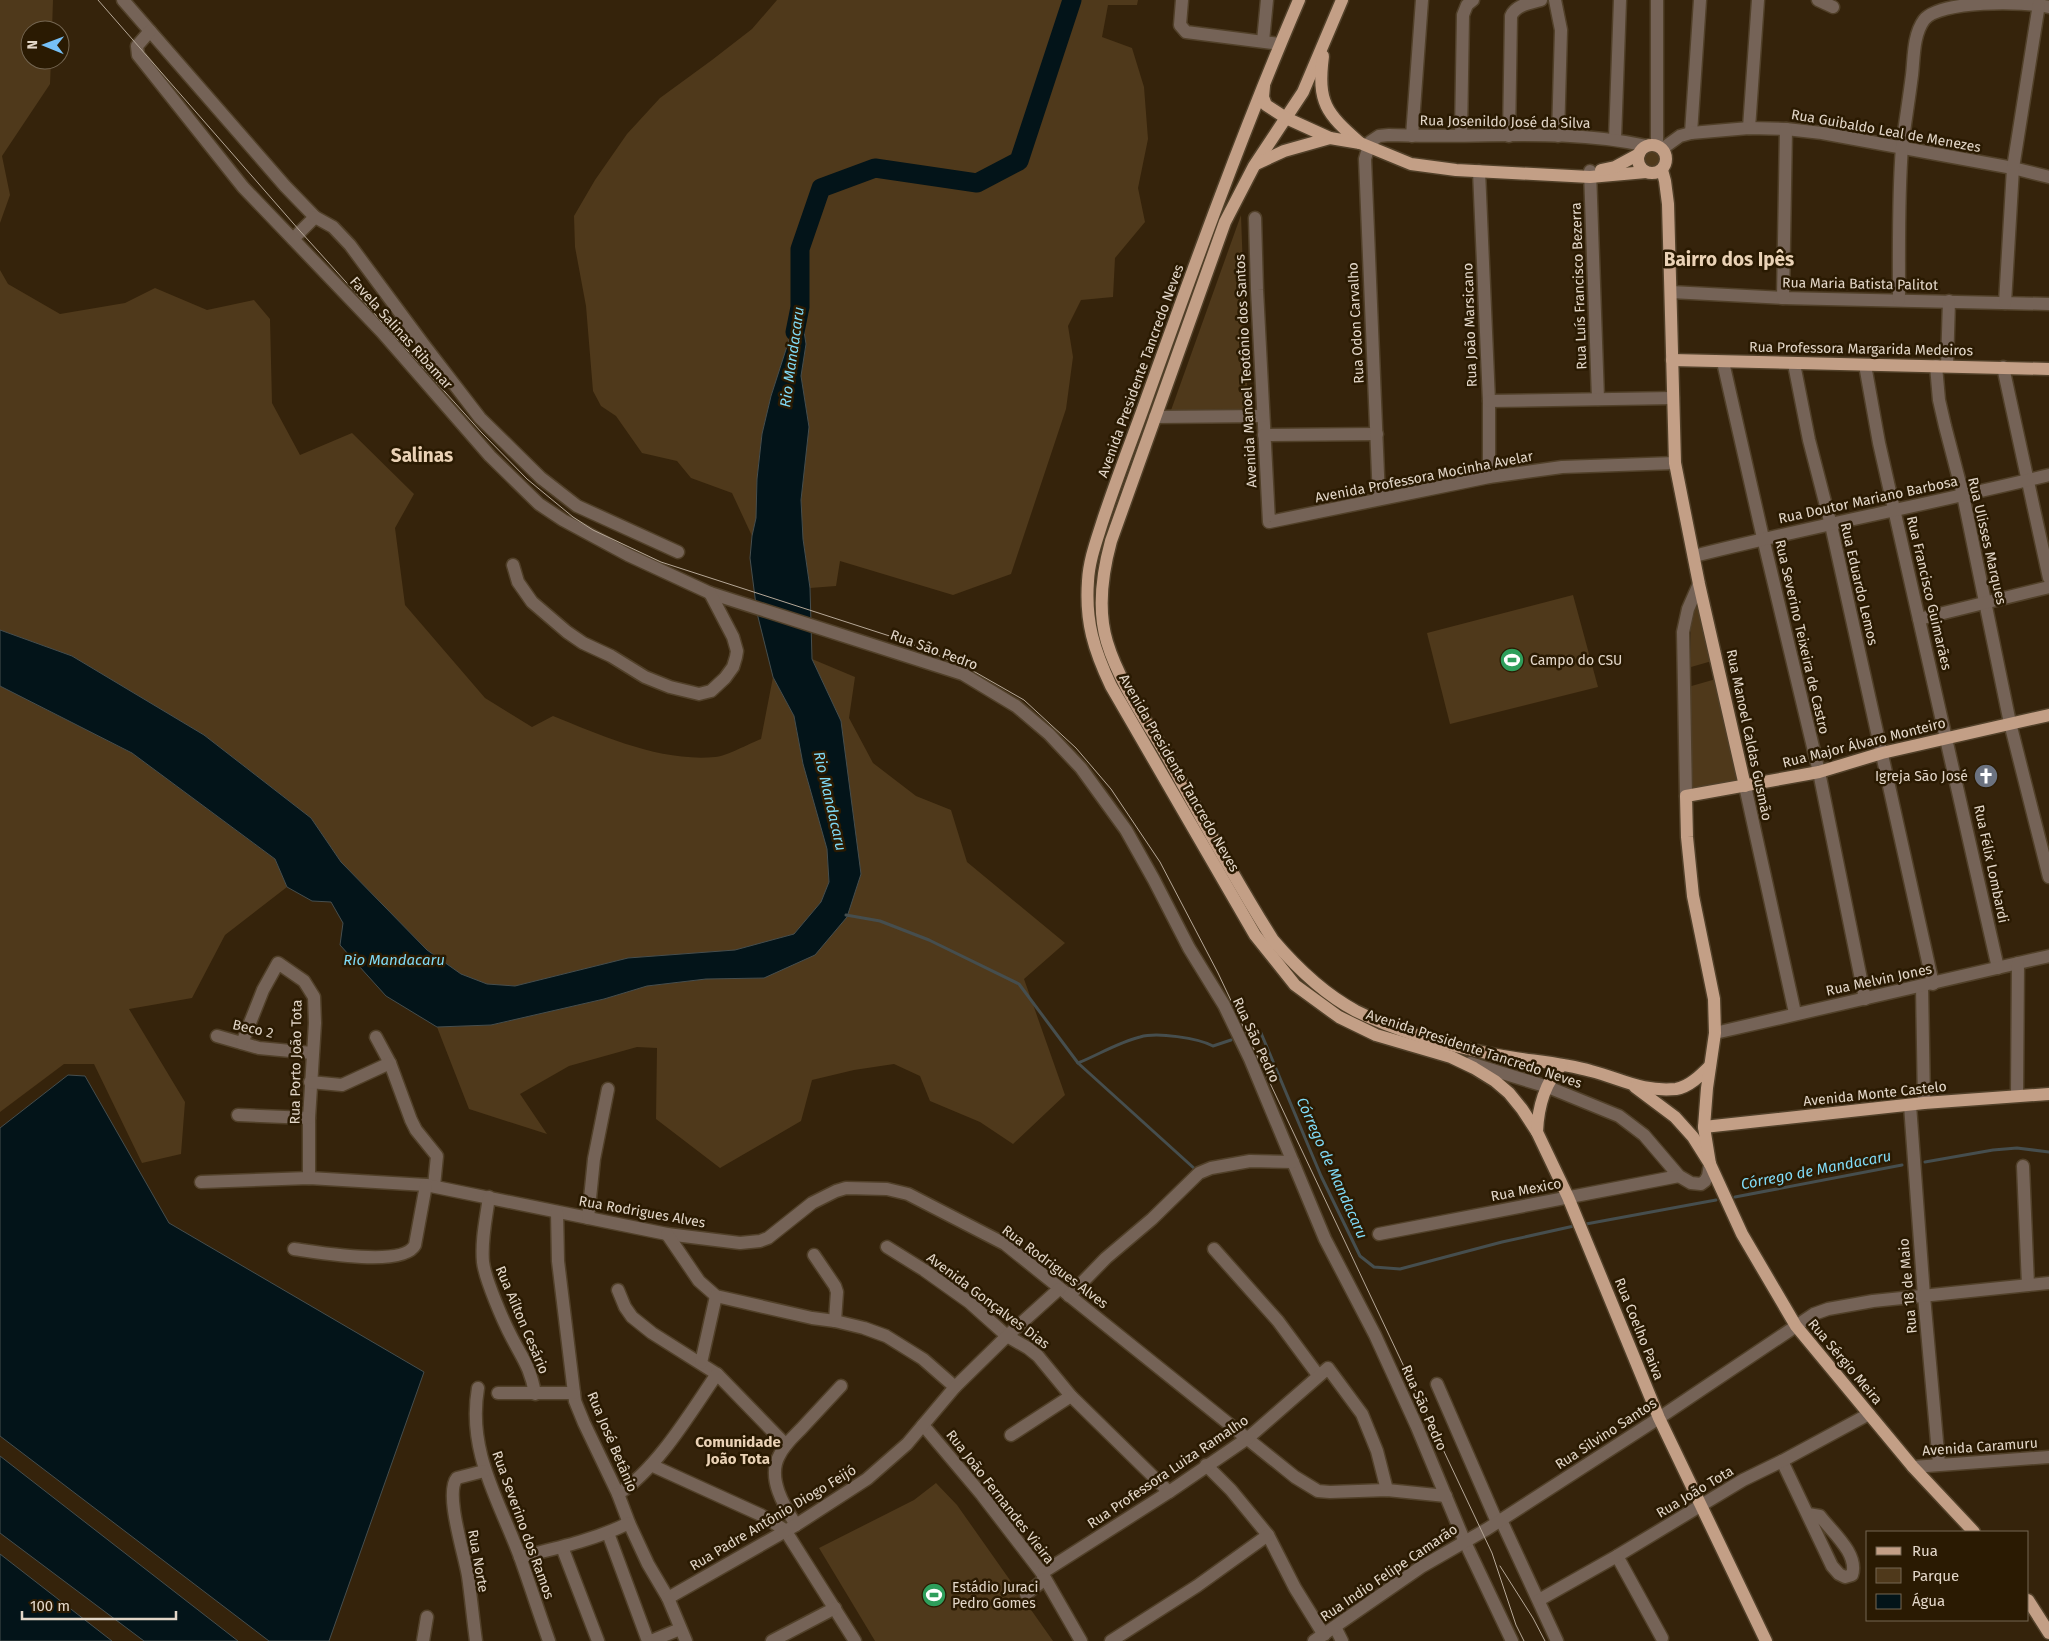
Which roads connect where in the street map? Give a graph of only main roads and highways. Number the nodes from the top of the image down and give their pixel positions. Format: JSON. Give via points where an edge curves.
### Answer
{"nodes":[{"id":1,"x":1299,"y":0,"type":"edge"},
{"id":2,"x":1342,"y":0,"type":"edge"},
{"id":3,"x":1325,"y":43,"type":"junction"},
{"id":4,"x":1265,"y":82,"type":"junction"},
{"id":5,"x":1286,"y":118,"type":"junction"},
{"id":6,"x":1330,"y":138,"type":"junction"},
{"id":7,"x":1364,"y":145,"type":"junction"},
{"id":8,"x":1651,"y":148,"type":"junction"},
{"id":9,"x":1254,"y":166,"type":"junction"},
{"id":10,"x":1662,"y":170,"type":"junction"},
{"id":11,"x":1646,"y":172,"type":"junction"},
{"id":12,"x":1590,"y":174,"type":"junction"},
{"id":13,"x":1672,"y":360,"type":"junction"},
{"id":14,"x":2049,"y":369,"type":"edge"},
{"id":15,"x":2049,"y":715,"type":"edge"},
{"id":16,"x":1745,"y":786,"type":"junction"},
{"id":17,"x":1451,"y":1058,"type":"joint"},
{"id":18,"x":1562,"y":1065,"type":"junction"},
{"id":19,"x":1710,"y":1066,"type":"junction"},
{"id":20,"x":1633,"y":1086,"type":"junction"},
{"id":21,"x":2049,"y":1094,"type":"edge"},
{"id":22,"x":1704,"y":1127,"type":"junction"},
{"id":23,"x":1538,"y":1132,"type":"junction"},
{"id":24,"x":1710,"y":1164,"type":"junction"},
{"id":25,"x":1973,"y":1531,"type":"edge"},
{"id":26,"x":2029,"y":1602,"type":"edge"},
{"id":27,"x":2049,"y":1633,"type":"edge"},
{"id":28,"x":1766,"y":1641,"type":"edge"}],
"edges":[{"from":1,"to":4,"type":"main road","name":"Avenida Presidente Tancredo Neves"},
{"from":2,"to":3,"type":"main road","name":"Avenida Presidente Tancredo Neves"},
{"from":3,"to":5,"type":"main road","name":"Avenida Presidente Tancredo Neves","via":[[1303,92]]},
{"from":3,"to":7,"type":"main road","via":[[1321,79],[1324,103],[1334,119]]},
{"from":4,"to":5,"type":"main road","via":[[1263,97],[1266,105]]},
{"from":4,"to":17,"type":"main road","name":"Avenida Presidente Tancredo Neves","via":[[1220,195],[1109,502],[1088,580],[1089,628],[1094,648],[1112,686],[1256,935],[1278,966],[1295,985],[1339,1017],[1376,1035]]},
{"from":5,"to":6,"type":"main road"},
{"from":5,"to":9,"type":"main road","name":"Avenida Presidente Tancredo Neves"},
{"from":6,"to":7,"type":"main road"},
{"from":6,"to":9,"type":"main road","via":[[1284,151]]},
{"from":7,"to":12,"type":"main road","via":[[1412,164],[1479,171]]},
{"from":8,"to":10,"type":"main road","name":"Rua Manoel Caldas Gusmão","via":[[1667,160]]},
{"from":8,"to":11,"type":"main road","via":[[1639,164]]},
{"from":8,"to":12,"type":"main road","via":[[1615,167]]},
{"from":9,"to":18,"type":"main road","name":"Avenida Presidente Tancredo Neves","via":[[1225,222],[1105,564],[1102,608],[1107,642],[1129,690],[1273,940],[1302,971],[1335,998],[1383,1024],[1490,1054]]},
{"from":10,"to":11,"type":"main road","via":[[1652,174]]},
{"from":10,"to":13,"type":"main road","name":"Rua Manoel Caldas Gusmão","via":[[1667,190]]},
{"from":11,"to":12,"type":"main road"},
{"from":13,"to":14,"type":"main road","name":"Rua Professora Margarida Medeiros"},
{"from":13,"to":16,"type":"main road","name":"Rua Manoel Caldas Gusmão","via":[[1675,463]]},
{"from":15,"to":16,"type":"main road","name":"Rua Major Álvaro Monteiro","via":[[1882,753],[1819,772]]},
{"from":16,"to":19,"type":"main road","name":"Rua Major Álvaro Monteiro","via":[[1686,796],[1693,896],[1714,999],[1715,1033]]},
{"from":17,"to":23,"type":"main road","name":"Rua Coelho Paiva","via":[[1495,1081],[1509,1093]]},
{"from":18,"to":20,"type":"main road","name":"Avenida Presidente Tancredo Neves","via":[[1592,1071]]},
{"from":18,"to":23,"type":"main road","via":[[1554,1075],[1541,1106]]},
{"from":19,"to":20,"type":"main road","name":"Avenida Presidente Tancredo Neves","via":[[1680,1088]]},
{"from":19,"to":22,"type":"main road"},
{"from":20,"to":24,"type":"main road","name":"Avenida Presidente Tancredo Neves","via":[[1675,1117]]},
{"from":21,"to":22,"type":"main road","name":"Avenida Monte Castelo","via":[[1924,1103]]},
{"from":22,"to":24,"type":"main road"},
{"from":23,"to":28,"type":"main road","name":"Rua Coelho Paiva","via":[[1659,1418]]},
{"from":24,"to":25,"type":"main road","name":"Rua Sérgio Meira","via":[[1742,1234],[1796,1326],[1913,1467]]},
{"from":26,"to":27,"type":"main road"}]}
